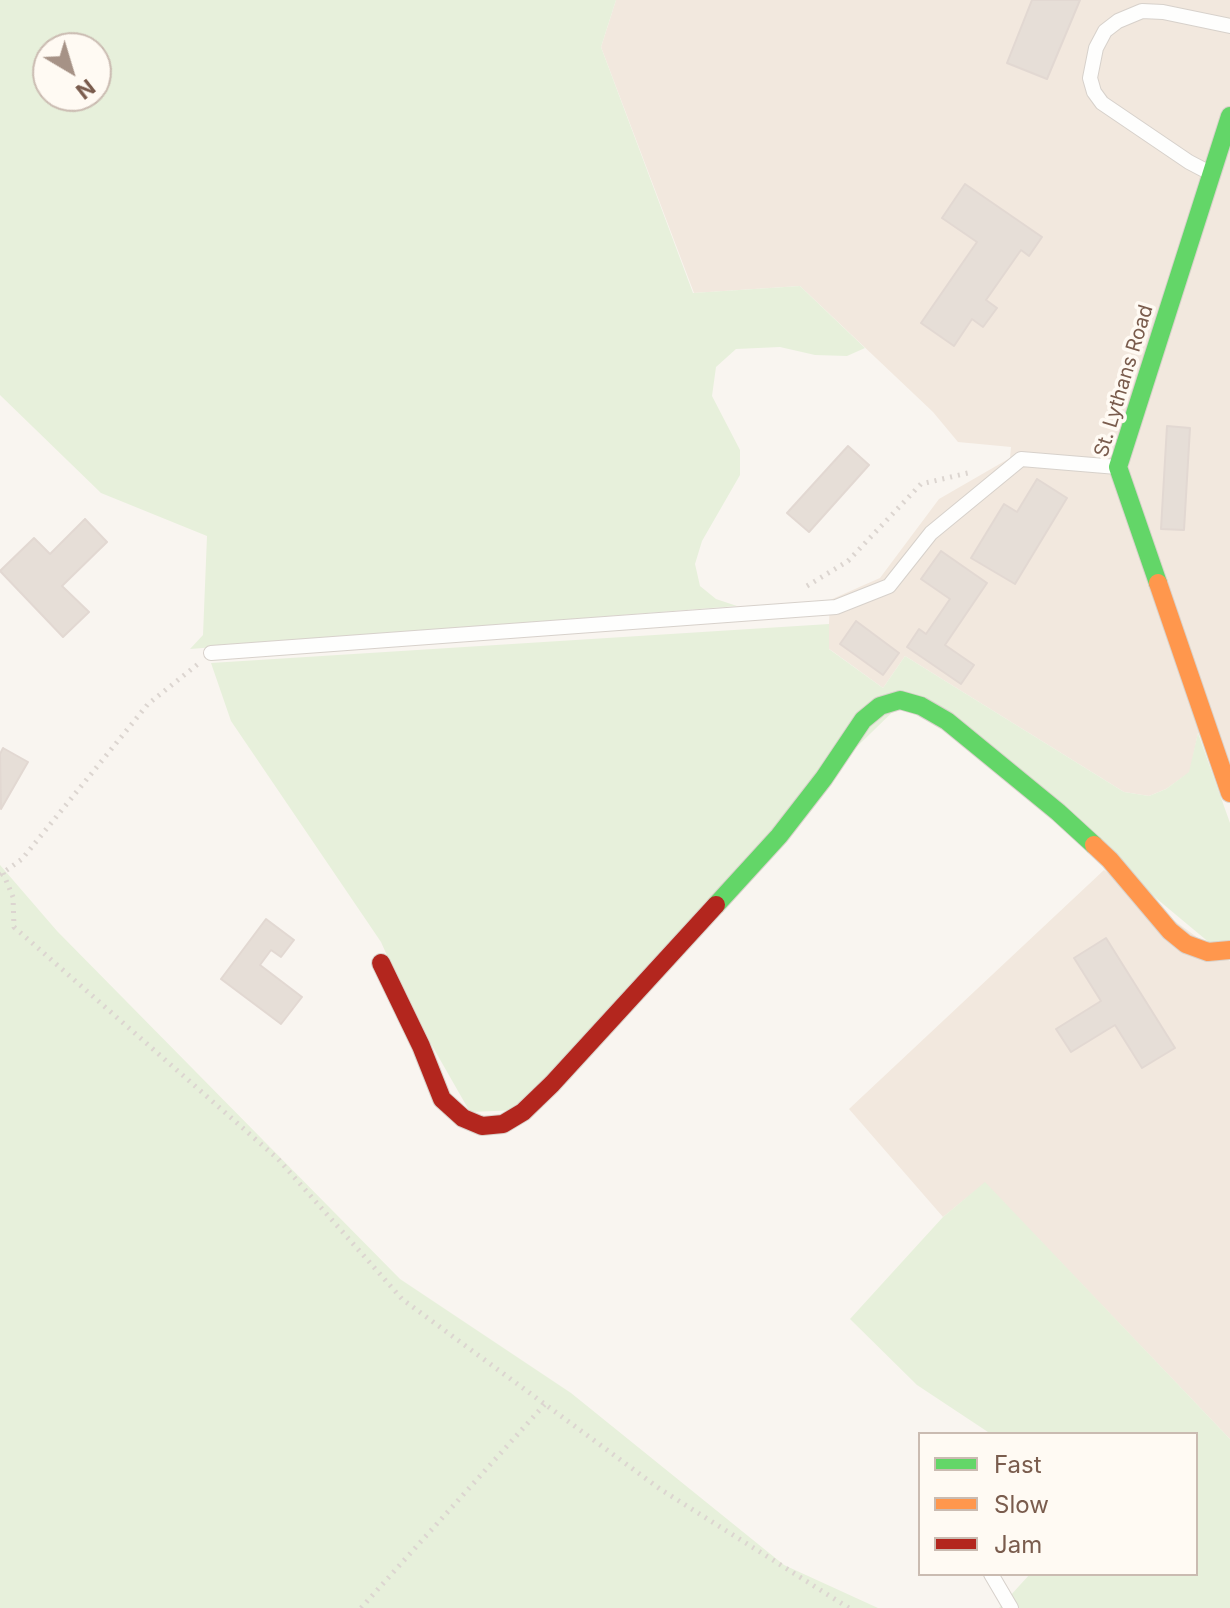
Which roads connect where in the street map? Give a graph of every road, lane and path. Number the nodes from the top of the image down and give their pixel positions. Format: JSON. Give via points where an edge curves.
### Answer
{"nodes":[{"id":1,"x":1230,"y":26,"type":"edge"},
{"id":2,"x":1230,"y":116,"type":"edge"},
{"id":3,"x":1212,"y":174,"type":"junction"},
{"id":4,"x":1118,"y":467,"type":"junction"},
{"id":5,"x":979,"y":470,"type":"dead end"},
{"id":6,"x":801,"y":590,"type":"dead end"},
{"id":7,"x":211,"y":653,"type":"joint"},
{"id":8,"x":1230,"y":793,"type":"edge"},
{"id":9,"x":2,"y":874,"type":"edge"},
{"id":10,"x":1230,"y":950,"type":"edge"},
{"id":11,"x":381,"y":963,"type":"dead end"},
{"id":12,"x":545,"y":1404,"type":"junction"},
{"id":13,"x":992,"y":1576,"type":"edge"},
{"id":14,"x":361,"y":1608,"type":"edge"},
{"id":15,"x":849,"y":1608,"type":"edge"},
{"id":16,"x":1011,"y":1608,"type":"edge"}],
"edges":[{"from":1,"to":3,"type":"lane","via":[[1142,11],[1105,31],[1090,78],[1102,103]]},
{"from":2,"to":3,"type":"street","name":"St. Lythans Road"},
{"from":3,"to":4,"type":"street","name":"St. Lythans Road"},
{"from":4,"to":7,"type":"lane","via":[[1021,459],[931,533],[889,586],[836,607]]},
{"from":4,"to":8,"type":"street","name":"St. Lythans Road"},
{"from":5,"to":6,"type":"path","via":[[921,484],[848,561]]},
{"from":7,"to":9,"type":"path","via":[[148,704],[22,859]]},
{"from":9,"to":12,"type":"path","via":[[13,897],[14,927],[278,1159],[402,1299]]},
{"from":10,"to":11,"type":"street","via":[[1208,952],[1186,944],[1058,812],[947,721],[900,700],[880,706],[863,720],[779,836],[552,1084],[503,1124],[482,1126],[442,1099]]},
{"from":12,"to":14,"type":"path"},
{"from":12,"to":15,"type":"path","via":[[660,1489]]},
{"from":13,"to":16,"type":"lane"}]}
